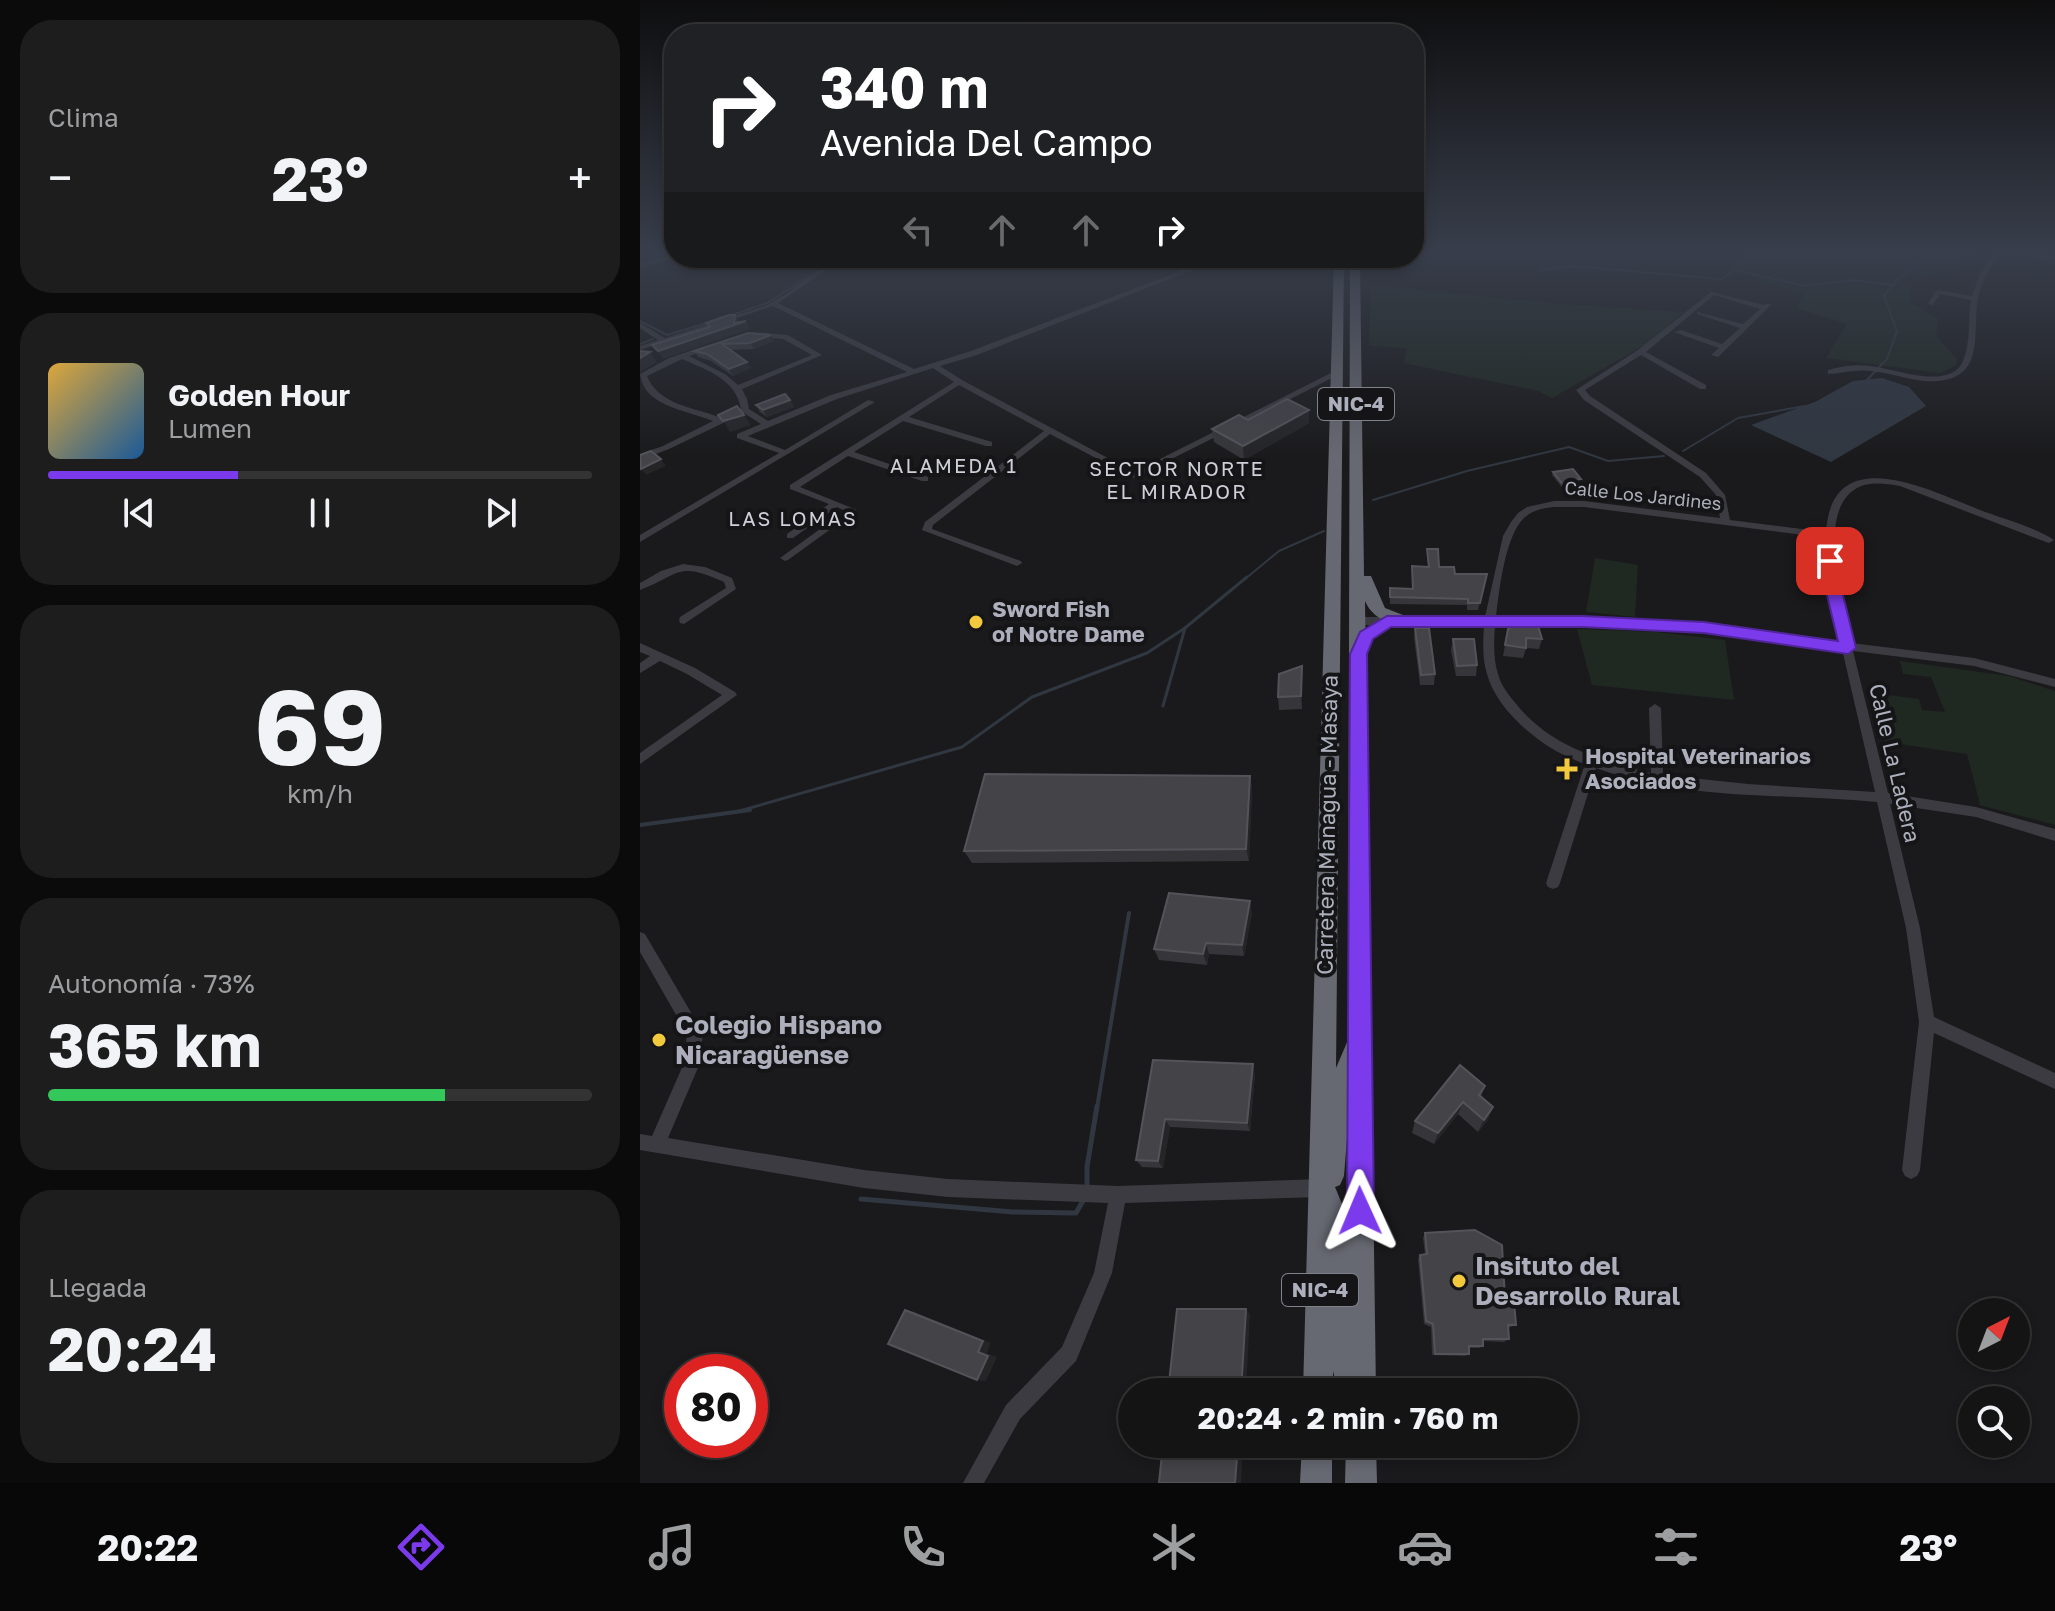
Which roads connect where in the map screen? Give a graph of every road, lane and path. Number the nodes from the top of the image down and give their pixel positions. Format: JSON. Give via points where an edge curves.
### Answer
{"nodes":[{"id":1,"x":725,"y":320,"type":"edge"},
{"id":2,"x":807,"y":320,"type":"edge"},
{"id":3,"x":1056,"y":320,"type":"edge"},
{"id":4,"x":1337,"y":320,"type":"edge"},
{"id":5,"x":1355,"y":320,"type":"edge"},
{"id":6,"x":1680,"y":320,"type":"edge"},
{"id":7,"x":1723,"y":320,"type":"edge"},
{"id":8,"x":1752,"y":320,"type":"edge"},
{"id":9,"x":1972,"y":320,"type":"edge"},
{"id":10,"x":640,"y":325,"type":"edge"},
{"id":11,"x":1745,"y":327,"type":"junction"},
{"id":12,"x":1678,"y":332,"type":"dead end"},
{"id":13,"x":770,"y":335,"type":"junction"},
{"id":14,"x":662,"y":339,"type":"junction"},
{"id":15,"x":719,"y":344,"type":"edge"},
{"id":16,"x":1724,"y":347,"type":"junction"},
{"id":17,"x":640,"y":348,"type":"edge"},
{"id":18,"x":1641,"y":352,"type":"junction"},
{"id":19,"x":1715,"y":355,"type":"dead end"},
{"id":20,"x":682,"y":356,"type":"junction"},
{"id":21,"x":935,"y":366,"type":"junction"},
{"id":22,"x":914,"y":372,"type":"junction"},
{"id":23,"x":1831,"y":372,"type":"dead end"},
{"id":24,"x":1336,"y":374,"type":"junction"},
{"id":25,"x":642,"y":381,"type":"edge"},
{"id":26,"x":959,"y":382,"type":"junction"},
{"id":27,"x":1703,"y":387,"type":"dead end"},
{"id":28,"x":738,"y":388,"type":"junction"},
{"id":29,"x":871,"y":402,"type":"dead end"},
{"id":30,"x":745,"y":410,"type":"junction"},
{"id":31,"x":902,"y":418,"type":"junction"},
{"id":32,"x":716,"y":419,"type":"junction"},
{"id":33,"x":767,"y":424,"type":"junction"},
{"id":34,"x":1050,"y":430,"type":"junction"},
{"id":35,"x":989,"y":444,"type":"dead end"},
{"id":36,"x":786,"y":453,"type":"junction"},
{"id":37,"x":847,"y":453,"type":"junction"},
{"id":38,"x":640,"y":457,"type":"edge"},
{"id":39,"x":925,"y":479,"type":"dead end"},
{"id":40,"x":836,"y":504,"type":"junction"},
{"id":41,"x":1725,"y":520,"type":"junction"},
{"id":42,"x":1828,"y":535,"type":"junction"},
{"id":43,"x":790,"y":536,"type":"dead end"},
{"id":44,"x":640,"y":539,"type":"edge"},
{"id":45,"x":2049,"y":540,"type":"dead end"},
{"id":46,"x":1333,"y":549,"type":"junction"},
{"id":47,"x":785,"y":558,"type":"dead end"},
{"id":48,"x":1017,"y":563,"type":"dead end"},
{"id":49,"x":1357,"y":566,"type":"junction"},
{"id":50,"x":640,"y":587,"type":"edge"},
{"id":51,"x":684,"y":620,"type":"dead end"},
{"id":52,"x":1358,"y":621,"type":"junction"},
{"id":53,"x":1395,"y":621,"type":"junction"},
{"id":54,"x":1492,"y":621,"type":"junction"},
{"id":55,"x":640,"y":647,"type":"edge"},
{"id":56,"x":1848,"y":648,"type":"junction"},
{"id":57,"x":1358,"y":654,"type":"junction"},
{"id":58,"x":659,"y":656,"type":"junction"},
{"id":59,"x":640,"y":669,"type":"edge"},
{"id":60,"x":2055,"y":683,"type":"edge"},
{"id":61,"x":1330,"y":699,"type":"junction"},
{"id":62,"x":1655,"y":708,"type":"dead end"},
{"id":63,"x":640,"y":759,"type":"edge"},
{"id":64,"x":1591,"y":763,"type":"junction"},
{"id":65,"x":1657,"y":777,"type":"junction"},
{"id":66,"x":1882,"y":799,"type":"junction"},
{"id":67,"x":2055,"y":835,"type":"edge"},
{"id":68,"x":1553,"y":883,"type":"dead end"},
{"id":69,"x":640,"y":939,"type":"edge"},
{"id":70,"x":1927,"y":1022,"type":"junction"},
{"id":71,"x":1358,"y":1035,"type":"junction"},
{"id":72,"x":2055,"y":1081,"type":"edge"},
{"id":73,"x":648,"y":1143,"type":"edge"},
{"id":74,"x":1911,"y":1170,"type":"dead end"},
{"id":75,"x":1322,"y":1188,"type":"junction"},
{"id":76,"x":1118,"y":1195,"type":"junction"},
{"id":77,"x":1318,"y":1378,"type":"edge"},
{"id":78,"x":1349,"y":1378,"type":"edge"},
{"id":79,"x":1361,"y":1378,"type":"edge"},
{"id":80,"x":1317,"y":1458,"type":"edge"},
{"id":81,"x":1361,"y":1458,"type":"edge"},
{"id":82,"x":973,"y":1483,"type":"edge"},
{"id":83,"x":1316,"y":1483,"type":"edge"},
{"id":84,"x":1361,"y":1483,"type":"edge"}],
"edges":[{"from":1,"to":14,"type":"street"},
{"from":2,"to":22,"type":"street"},
{"from":3,"to":21,"type":"street"},
{"from":4,"to":24,"type":"highway","name":"Carretera Managua - Masaya","number":"NIC-4"},
{"from":5,"to":49,"type":"highway","name":"Carretera Managua - Masaya","number":"NIC-4"},
{"from":6,"to":18,"type":"street"},
{"from":7,"to":11,"type":"street"},
{"from":8,"to":11,"type":"street"},
{"from":9,"to":23,"type":"street","via":[[1969,357],[1959,373],[1937,380],[1880,370]]},
{"from":10,"to":14,"type":"street"},
{"from":11,"to":16,"type":"street"},
{"from":12,"to":16,"type":"street"},
{"from":13,"to":13,"type":"street","via":[[752,333],[743,340],[764,340]]},
{"from":13,"to":28,"type":"street","via":[[818,355]]},
{"from":14,"to":17,"type":"street"},
{"from":15,"to":20,"type":"street"},
{"from":16,"to":19,"type":"street"},
{"from":18,"to":27,"type":"street"},
{"from":18,"to":41,"type":"street","via":[[1580,390],[1703,475],[1720,495]]},
{"from":20,"to":25,"type":"street"},
{"from":20,"to":28,"type":"street"},
{"from":21,"to":22,"type":"street"},
{"from":21,"to":26,"type":"street"},
{"from":22,"to":33,"type":"street"},
{"from":24,"to":34,"type":"street","via":[[1134,475]]},
{"from":24,"to":46,"type":"highway","name":"Carretera Managua - Masaya","number":"NIC-4"},
{"from":25,"to":32,"type":"street","via":[[657,398]]},
{"from":26,"to":31,"type":"street"},
{"from":26,"to":34,"type":"street"},
{"from":28,"to":30,"type":"street"},
{"from":29,"to":36,"type":"street"},
{"from":30,"to":32,"type":"street"},
{"from":30,"to":33,"type":"street"},
{"from":31,"to":35,"type":"street"},
{"from":31,"to":37,"type":"street"},
{"from":32,"to":38,"type":"street"},
{"from":33,"to":36,"type":"street","via":[[740,436]]},
{"from":34,"to":48,"type":"street","via":[[928,524],[927,530]]},
{"from":36,"to":44,"type":"street"},
{"from":37,"to":39,"type":"street"},
{"from":37,"to":40,"type":"street","via":[[793,487]]},
{"from":40,"to":43,"type":"street"},
{"from":40,"to":47,"type":"street","via":[[852,510]]},
{"from":41,"to":42,"type":"street","name":"Calle Los Jardines"},
{"from":41,"to":54,"type":"street","name":"Calle Los Jardines","via":[[1584,504],[1527,510],[1509,528]]},
{"from":42,"to":45,"type":"street","name":"Calle La Ladera","via":[[1848,488],[1884,479]]},
{"from":42,"to":56,"type":"street","name":"Calle La Ladera","via":[[1833,587]]},
{"from":46,"to":52,"type":"highway","via":[[1341,561],[1340,609]]},
{"from":46,"to":61,"type":"highway","name":"Carretera Managua - Masaya","number":"NIC-4"},
{"from":49,"to":52,"type":"highway","name":"Carretera Managua - Masaya","number":"NIC-4"},
{"from":49,"to":53,"type":"highway","via":[[1371,605]]},
{"from":50,"to":51,"type":"street","via":[[687,565],[728,580],[731,589],[725,595]]},
{"from":52,"to":53,"type":"street"},
{"from":52,"to":57,"type":"highway","name":"Carretera Managua - Masaya","number":"NIC-4"},
{"from":52,"to":61,"type":"highway","via":[[1340,633],[1338,677]]},
{"from":53,"to":54,"type":"street"},
{"from":53,"to":57,"type":"highway","via":[[1366,636]]},
{"from":54,"to":56,"type":"street","via":[[1650,623]]},
{"from":54,"to":64,"type":"street","name":"Calle Los Jardines","via":[[1487,647],[1497,688],[1541,736]]},
{"from":55,"to":58,"type":"street"},
{"from":56,"to":60,"type":"street","via":[[1974,662]]},
{"from":56,"to":66,"type":"street","name":"Calle La Ladera"},
{"from":57,"to":71,"type":"highway","name":"Carretera Managua - Masaya","number":"NIC-4"},
{"from":58,"to":59,"type":"street"},
{"from":58,"to":63,"type":"street","via":[[731,695]]},
{"from":61,"to":75,"type":"highway","name":"Carretera Managua - Masaya","number":"NIC-4"},
{"from":62,"to":65,"type":"street"},
{"from":64,"to":65,"type":"street","name":"Calle Los Jardines"},
{"from":64,"to":68,"type":"street"},
{"from":65,"to":66,"type":"street","name":"Calle Los Jardines","via":[[1705,786]]},
{"from":66,"to":67,"type":"street","name":"Calle Los Jardines","via":[[1953,807]]},
{"from":66,"to":70,"type":"street","name":"Calle La Ladera","via":[[1913,928]]},
{"from":69,"to":73,"type":"street","via":[[695,1033],[692,1063]]},
{"from":70,"to":72,"type":"street"},
{"from":70,"to":74,"type":"street","name":"Calle La Ladera"},
{"from":71,"to":75,"type":"highway","via":[[1338,1103],[1334,1172]]},
{"from":71,"to":79,"type":"highway","name":"Carretera Managua - Masaya","number":"NIC-4"},
{"from":73,"to":76,"type":"street","via":[[864,1179]]},
{"from":75,"to":76,"type":"street"},
{"from":75,"to":77,"type":"highway","name":"Carretera Managua - Masaya","number":"NIC-4"},
{"from":75,"to":78,"type":"highway","via":[[1334,1217],[1336,1327]]},
{"from":76,"to":82,"type":"street","via":[[1103,1273],[1069,1354],[1013,1412]]},
{"from":80,"to":83,"type":"highway"},
{"from":81,"to":84,"type":"highway"}]}
